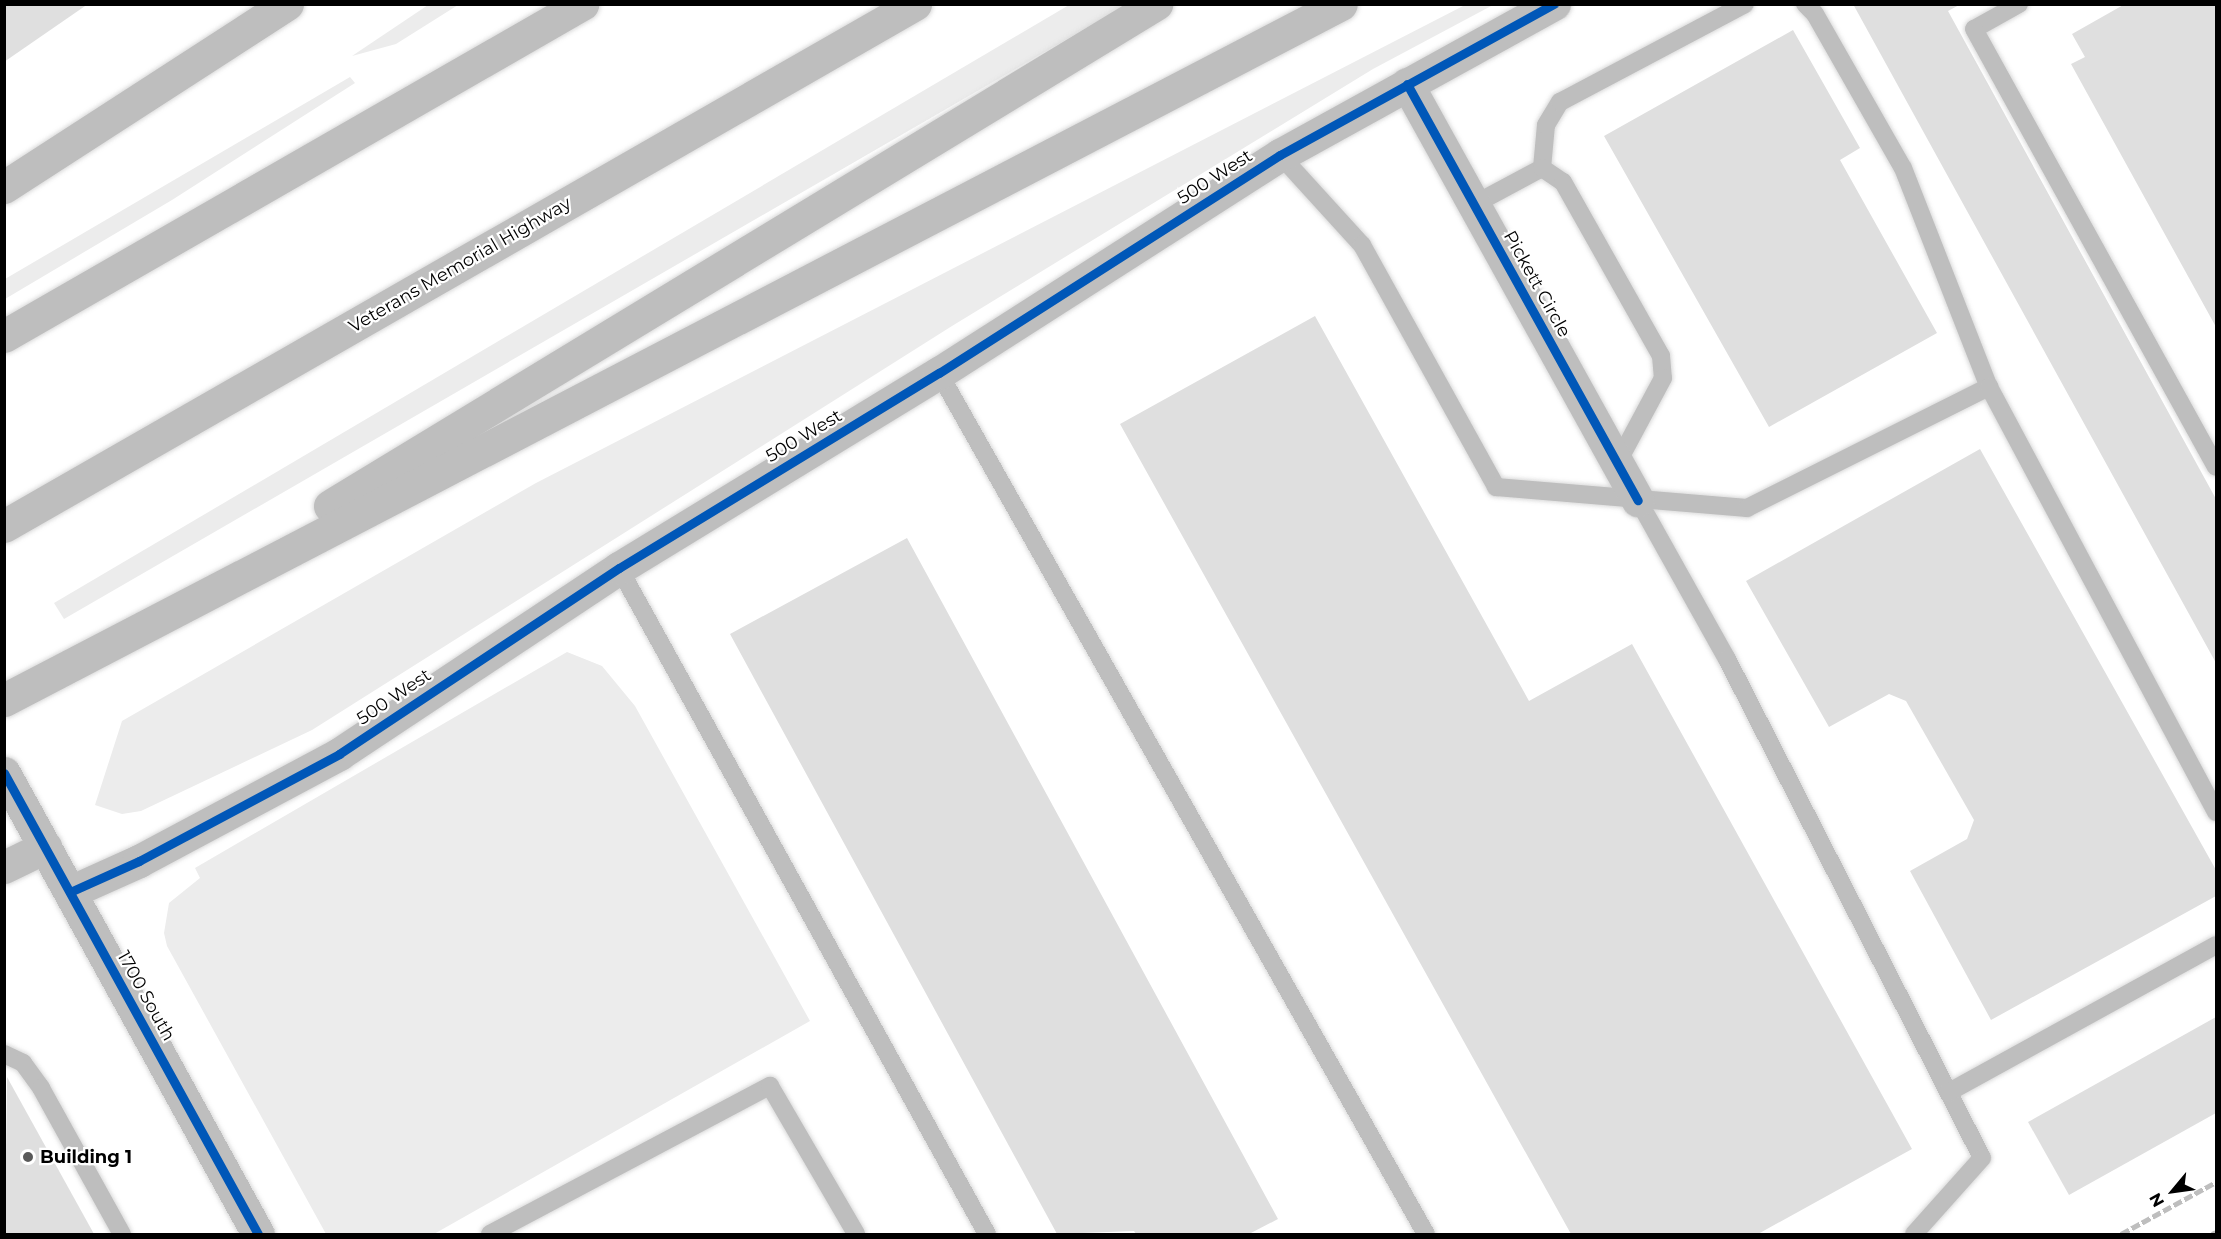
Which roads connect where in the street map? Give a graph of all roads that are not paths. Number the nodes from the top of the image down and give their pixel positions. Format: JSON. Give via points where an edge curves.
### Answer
{"nodes":[{"id":1,"x":287,"y":4,"type":"edge"},
{"id":2,"x":582,"y":4,"type":"edge"},
{"id":3,"x":915,"y":4,"type":"edge"},
{"id":4,"x":1156,"y":4,"type":"edge"},
{"id":5,"x":1341,"y":4,"type":"edge"},
{"id":6,"x":1554,"y":4,"type":"edge"},
{"id":7,"x":1745,"y":4,"type":"edge"},
{"id":8,"x":2019,"y":4,"type":"edge"},
{"id":9,"x":1810,"y":9,"type":"edge"},
{"id":10,"x":1407,"y":84,"type":"junction"},
{"id":11,"x":1280,"y":154,"type":"junction"},
{"id":12,"x":1542,"y":168,"type":"junction"},
{"id":13,"x":4,"y":187,"type":"edge"},
{"id":14,"x":1473,"y":205,"type":"junction"},
{"id":15,"x":4,"y":336,"type":"edge"},
{"id":16,"x":939,"y":373,"type":"junction"},
{"id":17,"x":1989,"y":387,"type":"junction"},
{"id":18,"x":1618,"y":462,"type":"junction"},
{"id":19,"x":2217,"y":467,"type":"edge"},
{"id":20,"x":1638,"y":500,"type":"junction"},
{"id":21,"x":4,"y":526,"type":"edge"},
{"id":22,"x":619,"y":568,"type":"junction"},
{"id":23,"x":54,"y":674,"type":"junction"},
{"id":24,"x":4,"y":700,"type":"edge"},
{"id":25,"x":4,"y":772,"type":"edge"},
{"id":26,"x":2217,"y":812,"type":"edge"},
{"id":27,"x":45,"y":847,"type":"junction"},
{"id":28,"x":4,"y":867,"type":"edge"},
{"id":29,"x":70,"y":892,"type":"junction"},
{"id":30,"x":2217,"y":945,"type":"edge"},
{"id":31,"x":4,"y":1054,"type":"edge"},
{"id":32,"x":1948,"y":1092,"type":"junction"},
{"id":33,"x":122,"y":1234,"type":"edge"},
{"id":34,"x":258,"y":1234,"type":"edge"},
{"id":35,"x":490,"y":1234,"type":"edge"},
{"id":36,"x":856,"y":1234,"type":"edge"},
{"id":37,"x":987,"y":1234,"type":"edge"},
{"id":38,"x":1426,"y":1234,"type":"edge"},
{"id":39,"x":1914,"y":1234,"type":"edge"}],
"edges":[{"from":1,"to":13,"type":"main road"},
{"from":2,"to":15,"type":"main road"},
{"from":3,"to":21,"type":"main road","name":"Veterans Memorial Highway"},
{"from":4,"to":23,"type":"main road"},
{"from":5,"to":23,"type":"main road"},
{"from":6,"to":10,"type":"main road","name":"500 West"},
{"from":7,"to":12,"type":"lane","via":[[1560,102],[1546,125]]},
{"from":8,"to":19,"type":"lane","via":[[1974,29]]},
{"from":9,"to":17,"type":"lane","via":[[1903,168]]},
{"from":10,"to":11,"type":"main road","name":"500 West"},
{"from":10,"to":14,"type":"main road","name":"Pickett Circle"},
{"from":11,"to":16,"type":"main road","name":"500 West"},
{"from":11,"to":20,"type":"lane","via":[[1362,245],[1496,487]]},
{"from":12,"to":14,"type":"lane"},
{"from":12,"to":18,"type":"lane","via":[[1563,182],[1661,356],[1663,378]]},
{"from":14,"to":18,"type":"main road","name":"Pickett Circle"},
{"from":16,"to":22,"type":"main road","name":"500 West"},
{"from":16,"to":38,"type":"lane"},
{"from":17,"to":20,"type":"lane","via":[[1748,508]]},
{"from":17,"to":26,"type":"lane"},
{"from":18,"to":20,"type":"main road","name":"Pickett Circle"},
{"from":20,"to":32,"type":"lane","via":[[1727,659]]},
{"from":22,"to":29,"type":"main road","name":"500 West","via":[[339,753],[139,861]]},
{"from":22,"to":37,"type":"lane"},
{"from":23,"to":24,"type":"main road"},
{"from":25,"to":27,"type":"main road","name":"1700 South"},
{"from":27,"to":28,"type":"main road"},
{"from":27,"to":29,"type":"main road","name":"1700 South"},
{"from":29,"to":34,"type":"main road","name":"1700 South"},
{"from":30,"to":32,"type":"lane"},
{"from":31,"to":33,"type":"lane","via":[[23,1063],[41,1088]]},
{"from":32,"to":39,"type":"lane","via":[[1982,1158]]},
{"from":35,"to":36,"type":"lane","via":[[770,1086]]}]}
